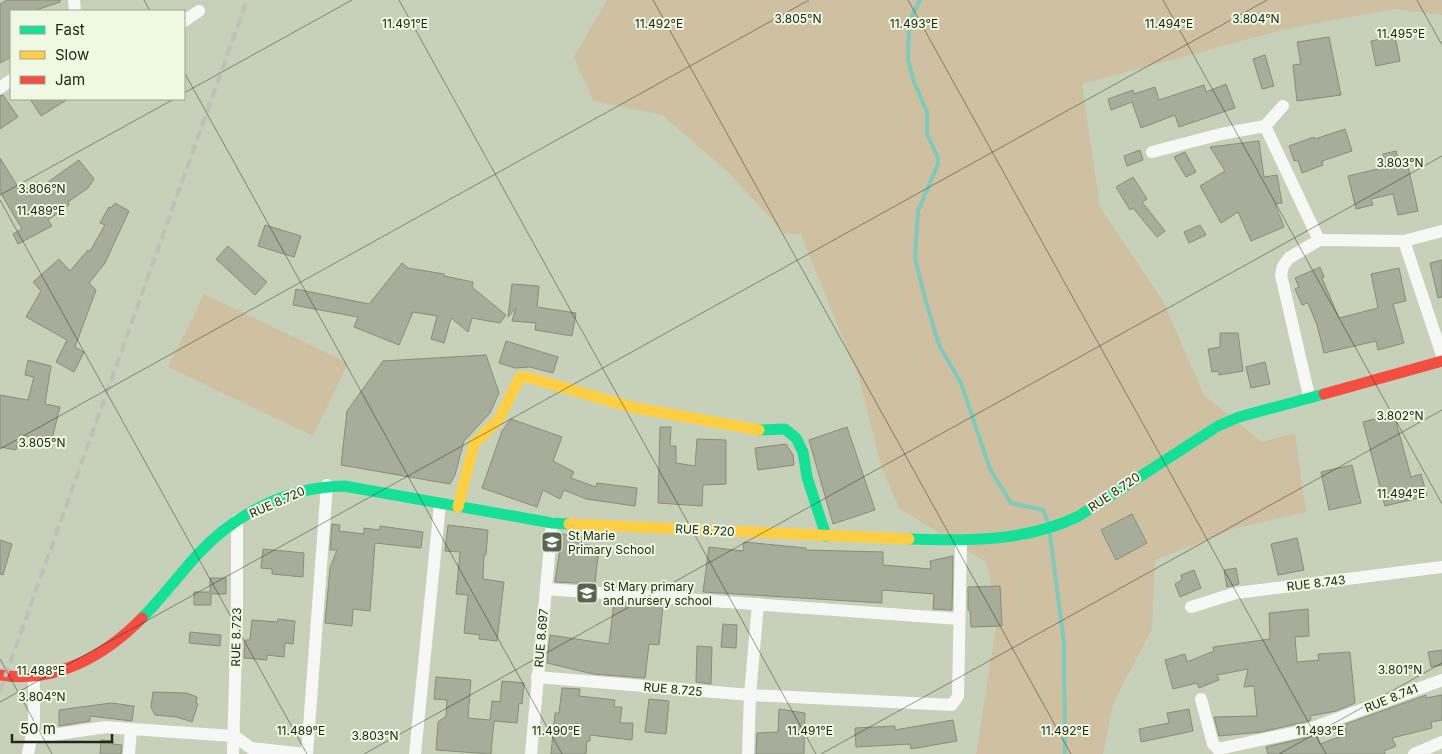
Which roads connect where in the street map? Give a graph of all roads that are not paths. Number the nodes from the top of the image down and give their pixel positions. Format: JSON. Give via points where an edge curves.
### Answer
{"nodes":[{"id":1,"x":199,"y":11,"type":"dead end"},
{"id":2,"x":185,"y":20,"type":"edge"},
{"id":3,"x":1283,"y":106,"type":"dead end"},
{"id":4,"x":1265,"y":126,"type":"junction"},
{"id":5,"x":1152,"y":152,"type":"dead end"},
{"id":6,"x":1442,"y":230,"type":"edge"},
{"id":7,"x":1319,"y":240,"type":"junction"},
{"id":8,"x":1404,"y":241,"type":"junction"},
{"id":9,"x":1442,"y":355,"type":"edge"},
{"id":10,"x":1442,"y":361,"type":"edge"},
{"id":11,"x":1309,"y":396,"type":"junction"},
{"id":12,"x":327,"y":485,"type":"junction"},
{"id":13,"x":440,"y":504,"type":"junction"},
{"id":14,"x":458,"y":507,"type":"junction"},
{"id":15,"x":237,"y":520,"type":"junction"},
{"id":16,"x":552,"y":523,"type":"junction"},
{"id":17,"x":826,"y":536,"type":"junction"},
{"id":18,"x":960,"y":540,"type":"junction"},
{"id":19,"x":1442,"y":567,"type":"edge"},
{"id":20,"x":546,"y":589,"type":"junction"},
{"id":21,"x":758,"y":604,"type":"junction"},
{"id":22,"x":1192,"y":607,"type":"dead end"},
{"id":23,"x":959,"y":619,"type":"junction"},
{"id":24,"x":0,"y":675,"type":"edge"},
{"id":25,"x":34,"y":676,"type":"junction"},
{"id":26,"x":537,"y":677,"type":"junction"},
{"id":27,"x":1442,"y":680,"type":"edge"},
{"id":28,"x":750,"y":696,"type":"junction"},
{"id":29,"x":1201,"y":699,"type":"dead end"},
{"id":30,"x":131,"y":728,"type":"junction"},
{"id":31,"x":234,"y":736,"type":"junction"},
{"id":32,"x":31,"y":738,"type":"junction"},
{"id":33,"x":1442,"y":742,"type":"edge"},
{"id":34,"x":28,"y":754,"type":"edge"},
{"id":35,"x":129,"y":754,"type":"edge"},
{"id":36,"x":232,"y":754,"type":"edge"},
{"id":37,"x":306,"y":754,"type":"edge"},
{"id":38,"x":415,"y":754,"type":"edge"},
{"id":39,"x":531,"y":754,"type":"edge"},
{"id":40,"x":748,"y":754,"type":"edge"},
{"id":41,"x":1414,"y":754,"type":"edge"}],
"edges":[{"from":1,"to":2,"type":"street"},
{"from":3,"to":4,"type":"street"},
{"from":4,"to":5,"type":"street"},
{"from":4,"to":7,"type":"street"},
{"from":6,"to":8,"type":"street"},
{"from":7,"to":8,"type":"street"},
{"from":7,"to":11,"type":"street","via":[[1288,258],[1282,266],[1281,275]]},
{"from":8,"to":9,"type":"street"},
{"from":10,"to":11,"type":"main road","name":"RUE 8.720"},
{"from":11,"to":18,"type":"main road","name":"RUE 8.720","via":[[1218,426],[1057,527],[1001,538]]},
{"from":12,"to":13,"type":"main road","name":"RUE 8.720"},
{"from":12,"to":15,"type":"main road","name":"RUE 8.720","via":[[286,495]]},
{"from":12,"to":37,"type":"street"},
{"from":13,"to":14,"type":"main road","name":"RUE 8.720"},
{"from":13,"to":38,"type":"street"},
{"from":14,"to":16,"type":"main road","name":"RUE 8.720"},
{"from":14,"to":17,"type":"main road","via":[[474,444],[499,419],[516,382],[520,377],[527,377],[631,407],[759,430],[786,429],[796,438],[803,452],[807,477]]},
{"from":15,"to":25,"type":"main road","name":"RUE 8.720","via":[[211,540],[146,616],[115,645],[74,667]]},
{"from":15,"to":31,"type":"street","name":"RUE 8.723"},
{"from":16,"to":17,"type":"main road","name":"RUE 8.720"},
{"from":16,"to":20,"type":"street","name":"RUE 8.697"},
{"from":17,"to":18,"type":"main road","name":"RUE 8.720"},
{"from":18,"to":23,"type":"street"},
{"from":19,"to":22,"type":"street","name":"RUE 8.743","via":[[1236,593]]},
{"from":20,"to":21,"type":"street"},
{"from":20,"to":26,"type":"street","name":"RUE 8.697"},
{"from":21,"to":23,"type":"street"},
{"from":21,"to":28,"type":"street"},
{"from":23,"to":28,"type":"street","name":"RUE 8.725","via":[[958,696],[952,705]]},
{"from":24,"to":25,"type":"main road","name":"RUE 8.720"},
{"from":25,"to":32,"type":"street"},
{"from":26,"to":28,"type":"street","name":"RUE 8.725"},
{"from":26,"to":39,"type":"street","name":"RUE 8.697"},
{"from":27,"to":29,"type":"street","name":"RUE 8.741","via":[[1307,730],[1218,749],[1213,744]]},
{"from":28,"to":40,"type":"street"},
{"from":30,"to":31,"type":"street"},
{"from":30,"to":32,"type":"street","via":[[106,727]]},
{"from":30,"to":35,"type":"street"},
{"from":31,"to":36,"type":"street","name":"RUE 8.723"},
{"from":31,"to":37,"type":"street","via":[[251,748]]},
{"from":32,"to":34,"type":"street"},
{"from":33,"to":41,"type":"street"}]}
